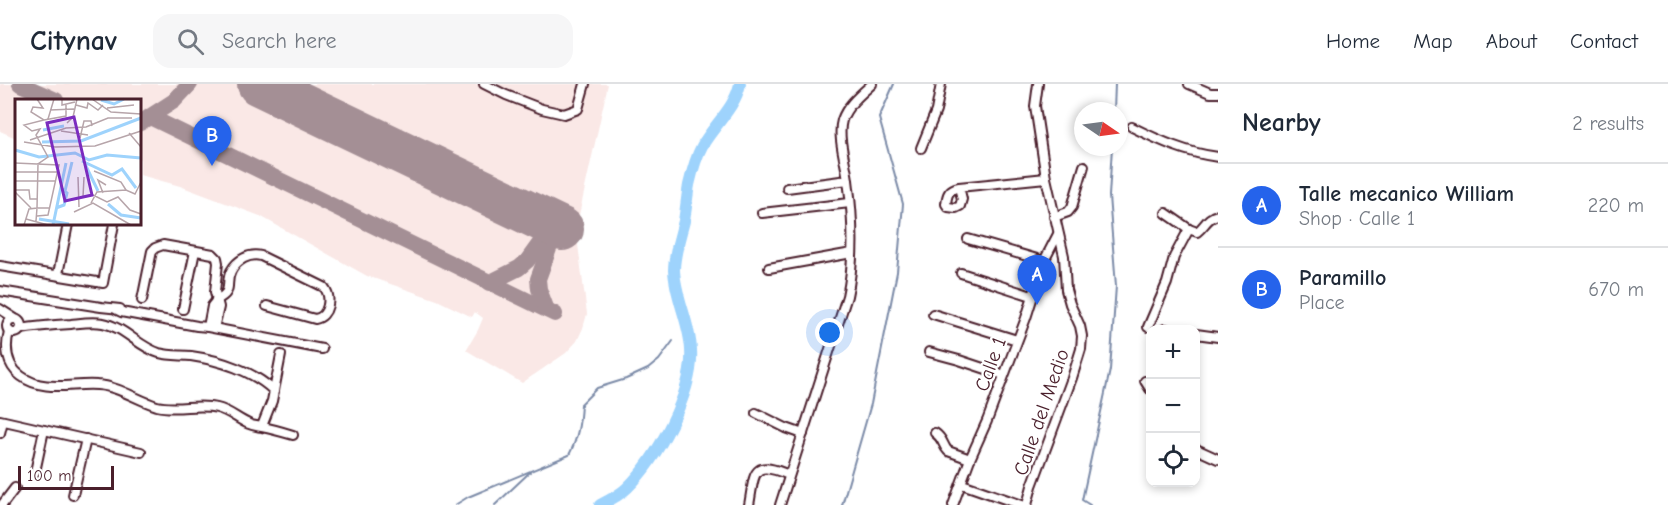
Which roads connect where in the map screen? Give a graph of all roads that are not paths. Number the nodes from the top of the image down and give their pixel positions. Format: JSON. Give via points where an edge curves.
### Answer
{"nodes":[{"id":1,"x":484,"y":84,"type":"edge"},
{"id":2,"x":585,"y":84,"type":"edge"},
{"id":3,"x":872,"y":84,"type":"edge"},
{"id":4,"x":941,"y":84,"type":"edge"},
{"id":5,"x":1038,"y":84,"type":"edge"},
{"id":6,"x":1189,"y":84,"type":"edge"},
{"id":7,"x":1218,"y":93,"type":"edge"},
{"id":8,"x":1132,"y":127,"type":"dead end"},
{"id":9,"x":921,"y":148,"type":"dead end"},
{"id":10,"x":1218,"y":157,"type":"edge"},
{"id":11,"x":1084,"y":166,"type":"dead end"},
{"id":12,"x":1046,"y":178,"type":"junction"},
{"id":13,"x":848,"y":180,"type":"junction"},
{"id":14,"x":959,"y":187,"type":"dead end"},
{"id":15,"x":788,"y":188,"type":"dead end"},
{"id":16,"x":850,"y":203,"type":"junction"},
{"id":17,"x":762,"y":213,"type":"dead end"},
{"id":18,"x":1166,"y":213,"type":"dead end"},
{"id":19,"x":1218,"y":215,"type":"edge"},
{"id":20,"x":1054,"y":217,"type":"junction"},
{"id":21,"x":68,"y":225,"type":"edge"},
{"id":22,"x":114,"y":225,"type":"edge"},
{"id":23,"x":1189,"y":229,"type":"junction"},
{"id":24,"x":1058,"y":234,"type":"junction"},
{"id":25,"x":968,"y":239,"type":"dead end"},
{"id":26,"x":195,"y":251,"type":"junction"},
{"id":27,"x":852,"y":252,"type":"junction"},
{"id":28,"x":1044,"y":261,"type":"junction"},
{"id":29,"x":0,"y":266,"type":"edge"},
{"id":30,"x":769,"y":268,"type":"dead end"},
{"id":31,"x":961,"y":273,"type":"dead end"},
{"id":32,"x":58,"y":274,"type":"junction"},
{"id":33,"x":0,"y":291,"type":"edge"},
{"id":34,"x":1032,"y":296,"type":"junction"},
{"id":35,"x":142,"y":300,"type":"dead end"},
{"id":36,"x":216,"y":301,"type":"junction"},
{"id":37,"x":267,"y":306,"type":"dead end"},
{"id":38,"x":0,"y":309,"type":"edge"},
{"id":39,"x":183,"y":309,"type":"dead end"},
{"id":40,"x":933,"y":314,"type":"dead end"},
{"id":41,"x":0,"y":317,"type":"edge"},
{"id":42,"x":1149,"y":325,"type":"edge"},
{"id":43,"x":14,"y":326,"type":"junction"},
{"id":44,"x":208,"y":327,"type":"junction"},
{"id":45,"x":1200,"y":335,"type":"edge"},
{"id":46,"x":1218,"y":337,"type":"edge"},
{"id":47,"x":1017,"y":340,"type":"junction"},
{"id":48,"x":322,"y":349,"type":"dead end"},
{"id":49,"x":929,"y":352,"type":"dead end"},
{"id":50,"x":281,"y":356,"type":"dead end"},
{"id":51,"x":1004,"y":375,"type":"junction"},
{"id":52,"x":274,"y":391,"type":"junction"},
{"id":53,"x":756,"y":413,"type":"dead end"},
{"id":54,"x":1,"y":420,"type":"edge"},
{"id":55,"x":262,"y":426,"type":"junction"},
{"id":56,"x":44,"y":430,"type":"junction"},
{"id":57,"x":935,"y":432,"type":"dead end"},
{"id":58,"x":0,"y":433,"type":"edge"},
{"id":59,"x":803,"y":434,"type":"junction"},
{"id":60,"x":293,"y":435,"type":"dead end"},
{"id":61,"x":86,"y":439,"type":"junction"},
{"id":62,"x":1200,"y":451,"type":"edge"},
{"id":63,"x":141,"y":452,"type":"dead end"},
{"id":64,"x":970,"y":459,"type":"junction"},
{"id":65,"x":1218,"y":459,"type":"edge"},
{"id":66,"x":35,"y":472,"type":"dead end"},
{"id":67,"x":789,"y":475,"type":"junction"},
{"id":68,"x":962,"y":484,"type":"junction"},
{"id":69,"x":15,"y":488,"type":"dead end"},
{"id":70,"x":74,"y":495,"type":"dead end"},
{"id":71,"x":2,"y":505,"type":"edge"},
{"id":72,"x":749,"y":505,"type":"edge"},
{"id":73,"x":780,"y":505,"type":"edge"},
{"id":74,"x":953,"y":505,"type":"edge"},
{"id":75,"x":1022,"y":505,"type":"edge"},
{"id":76,"x":1027,"y":505,"type":"edge"}],
"edges":[{"from":1,"to":2,"type":"street","via":[[506,96],[564,114],[578,109]]},
{"from":3,"to":13,"type":"street","via":[[855,99],[842,119]]},
{"from":4,"to":9,"type":"street","via":[[936,111]]},
{"from":5,"to":12,"type":"street","name":"Calle del Medio","via":[[1035,106]]},
{"from":6,"to":7,"type":"street"},
{"from":8,"to":10,"type":"street","via":[[1167,144]]},
{"from":11,"to":20,"type":"street","via":[[1072,207]]},
{"from":12,"to":14,"type":"street"},
{"from":12,"to":20,"type":"street","name":"Calle del Medio"},
{"from":13,"to":15,"type":"street"},
{"from":13,"to":16,"type":"street"},
{"from":16,"to":17,"type":"street"},
{"from":16,"to":27,"type":"street"},
{"from":18,"to":23,"type":"street"},
{"from":19,"to":23,"type":"street","via":[[1207,220],[1197,232]]},
{"from":20,"to":24,"type":"street","name":"Calle del Medio"},
{"from":21,"to":32,"type":"street"},
{"from":22,"to":32,"type":"street","via":[[103,283]]},
{"from":23,"to":42,"type":"street","via":[[1174,257]]},
{"from":24,"to":28,"type":"street","name":"Calle 1"},
{"from":24,"to":76,"type":"street","name":"Calle del Medio","via":[[1066,290],[1080,326],[1081,348]]},
{"from":25,"to":28,"type":"street"},
{"from":26,"to":35,"type":"street","via":[[163,245],[155,248]]},
{"from":26,"to":36,"type":"street","via":[[217,258]]},
{"from":26,"to":39,"type":"street"},
{"from":27,"to":30,"type":"street"},
{"from":27,"to":59,"type":"street","via":[[847,296]]},
{"from":28,"to":34,"type":"street","name":"Calle 1"},
{"from":29,"to":32,"type":"street"},
{"from":31,"to":34,"type":"street"},
{"from":33,"to":44,"type":"street","via":[[121,308]]},
{"from":34,"to":47,"type":"street","name":"Calle 1"},
{"from":36,"to":37,"type":"street","via":[[228,290],[232,270],[253,254],[324,288],[329,298],[324,315],[315,319]]},
{"from":36,"to":44,"type":"street","via":[[219,307]]},
{"from":38,"to":43,"type":"street"},
{"from":40,"to":47,"type":"street"},
{"from":41,"to":43,"type":"street"},
{"from":43,"to":52,"type":"street","via":[[104,323],[159,352],[204,359],[251,374]]},
{"from":43,"to":55,"type":"street","via":[[8,356],[13,368],[31,381],[56,387],[99,385],[160,407],[214,407]]},
{"from":44,"to":48,"type":"street"},
{"from":45,"to":46,"type":"street"},
{"from":47,"to":51,"type":"street","name":"Calle 1"},
{"from":49,"to":51,"type":"street"},
{"from":50,"to":52,"type":"street"},
{"from":51,"to":64,"type":"street","name":"Calle 1"},
{"from":52,"to":55,"type":"street"},
{"from":53,"to":59,"type":"street"},
{"from":54,"to":56,"type":"street"},
{"from":54,"to":58,"type":"street"},
{"from":55,"to":60,"type":"street"},
{"from":56,"to":61,"type":"street"},
{"from":56,"to":66,"type":"street"},
{"from":57,"to":64,"type":"street","via":[[948,452]]},
{"from":59,"to":67,"type":"street"},
{"from":61,"to":63,"type":"street"},
{"from":61,"to":70,"type":"street"},
{"from":62,"to":65,"type":"street"},
{"from":64,"to":68,"type":"street","name":"Calle 1"},
{"from":67,"to":72,"type":"street","via":[[759,468]]},
{"from":67,"to":73,"type":"street"},
{"from":68,"to":74,"type":"street","name":"Calle 1"},
{"from":68,"to":75,"type":"street"},
{"from":69,"to":71,"type":"street"}]}
